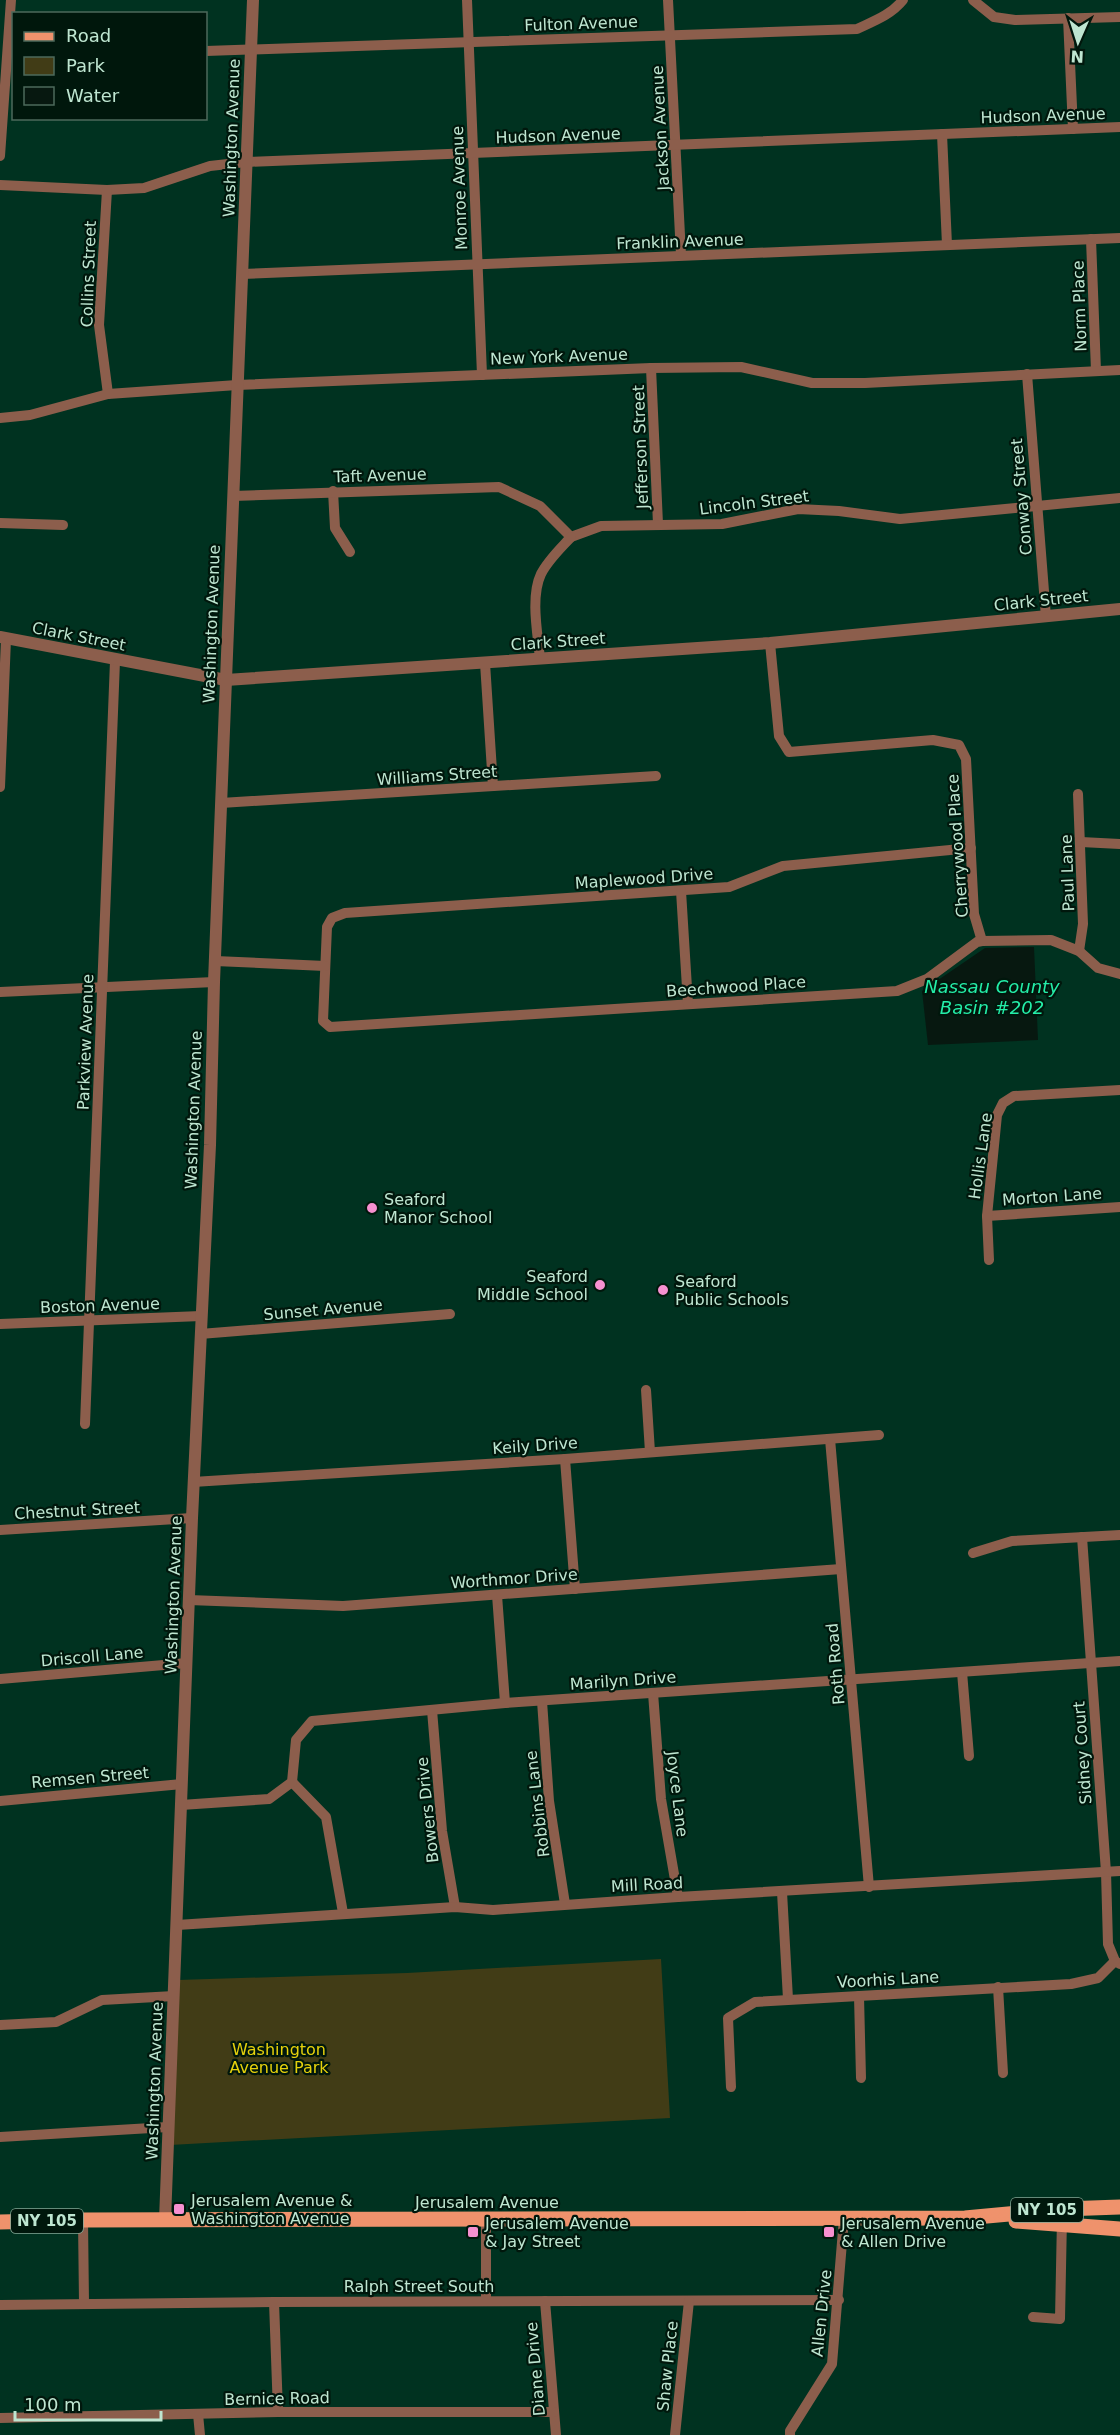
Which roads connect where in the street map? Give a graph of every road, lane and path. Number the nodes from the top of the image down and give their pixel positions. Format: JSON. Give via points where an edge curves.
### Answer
{"nodes":[{"id":1,"x":11,"y":0,"type":"edge"},
{"id":2,"x":253,"y":0,"type":"edge"},
{"id":3,"x":467,"y":0,"type":"edge"},
{"id":4,"x":668,"y":0,"type":"edge"},
{"id":5,"x":903,"y":0,"type":"edge"},
{"id":6,"x":975,"y":1,"type":"edge"},
{"id":7,"x":1120,"y":16,"type":"edge"},
{"id":8,"x":1068,"y":18,"type":"junction"},
{"id":9,"x":670,"y":35,"type":"junction"},
{"id":10,"x":469,"y":43,"type":"junction"},
{"id":11,"x":251,"y":50,"type":"junction"},
{"id":12,"x":207,"y":51,"type":"edge"},
{"id":13,"x":10,"y":63,"type":"edge"},
{"id":14,"x":1120,"y":127,"type":"edge"},
{"id":15,"x":1073,"y":129,"type":"junction"},
{"id":16,"x":942,"y":134,"type":"junction"},
{"id":17,"x":675,"y":145,"type":"junction"},
{"id":18,"x":473,"y":153,"type":"junction"},
{"id":19,"x":0,"y":156,"type":"edge"},
{"id":20,"x":246,"y":162,"type":"junction"},
{"id":21,"x":0,"y":185,"type":"edge"},
{"id":22,"x":107,"y":190,"type":"junction"},
{"id":23,"x":1120,"y":238,"type":"edge"},
{"id":24,"x":1091,"y":239,"type":"junction"},
{"id":25,"x":947,"y":245,"type":"junction"},
{"id":26,"x":681,"y":255,"type":"junction"},
{"id":27,"x":477,"y":264,"type":"junction"},
{"id":28,"x":242,"y":274,"type":"junction"},
{"id":29,"x":651,"y":368,"type":"junction"},
{"id":30,"x":1120,"y":370,"type":"edge"},
{"id":31,"x":1096,"y":371,"type":"junction"},
{"id":32,"x":1027,"y":374,"type":"junction"},
{"id":33,"x":482,"y":375,"type":"junction"},
{"id":34,"x":237,"y":385,"type":"junction"},
{"id":35,"x":108,"y":394,"type":"junction"},
{"id":36,"x":0,"y":418,"type":"edge"},
{"id":37,"x":333,"y":491,"type":"junction"},
{"id":38,"x":233,"y":496,"type":"junction"},
{"id":39,"x":1120,"y":498,"type":"edge"},
{"id":40,"x":1036,"y":506,"type":"junction"},
{"id":41,"x":0,"y":523,"type":"edge"},
{"id":42,"x":658,"y":524,"type":"junction"},
{"id":43,"x":63,"y":525,"type":"dead end"},
{"id":44,"x":571,"y":537,"type":"junction"},
{"id":45,"x":350,"y":552,"type":"dead end"},
{"id":46,"x":1120,"y":609,"type":"edge"},
{"id":47,"x":1046,"y":617,"type":"junction"},
{"id":48,"x":3,"y":638,"type":"edge"},
{"id":49,"x":770,"y":643,"type":"junction"},
{"id":50,"x":540,"y":659,"type":"junction"},
{"id":51,"x":115,"y":661,"type":"junction"},
{"id":52,"x":485,"y":663,"type":"junction"},
{"id":53,"x":226,"y":680,"type":"junction"},
{"id":54,"x":656,"y":776,"type":"dead end"},
{"id":55,"x":493,"y":786,"type":"junction"},
{"id":56,"x":0,"y":787,"type":"edge"},
{"id":57,"x":1078,"y":794,"type":"dead end"},
{"id":58,"x":221,"y":803,"type":"junction"},
{"id":59,"x":1081,"y":842,"type":"junction"},
{"id":60,"x":1120,"y":844,"type":"edge"},
{"id":61,"x":971,"y":848,"type":"junction"},
{"id":62,"x":681,"y":891,"type":"junction"},
{"id":63,"x":982,"y":941,"type":"junction"},
{"id":64,"x":1079,"y":951,"type":"junction"},
{"id":65,"x":215,"y":961,"type":"junction"},
{"id":66,"x":325,"y":966,"type":"junction"},
{"id":67,"x":1120,"y":974,"type":"edge"},
{"id":68,"x":214,"y":982,"type":"junction"},
{"id":69,"x":102,"y":988,"type":"junction"},
{"id":70,"x":0,"y":992,"type":"edge"},
{"id":71,"x":688,"y":1004,"type":"junction"},
{"id":72,"x":1120,"y":1090,"type":"edge"},
{"id":73,"x":1120,"y":1207,"type":"edge"},
{"id":74,"x":987,"y":1216,"type":"junction"},
{"id":75,"x":989,"y":1260,"type":"dead end"},
{"id":76,"x":450,"y":1314,"type":"dead end"},
{"id":77,"x":201,"y":1316,"type":"junction"},
{"id":78,"x":90,"y":1321,"type":"junction"},
{"id":79,"x":0,"y":1324,"type":"edge"},
{"id":80,"x":200,"y":1334,"type":"junction"},
{"id":81,"x":646,"y":1390,"type":"dead end"},
{"id":82,"x":85,"y":1424,"type":"dead end"},
{"id":83,"x":879,"y":1435,"type":"dead end"},
{"id":84,"x":830,"y":1439,"type":"junction"},
{"id":85,"x":650,"y":1452,"type":"junction"},
{"id":86,"x":565,"y":1459,"type":"junction"},
{"id":87,"x":194,"y":1482,"type":"junction"},
{"id":88,"x":192,"y":1518,"type":"junction"},
{"id":89,"x":0,"y":1530,"type":"edge"},
{"id":90,"x":1120,"y":1535,"type":"edge"},
{"id":91,"x":1082,"y":1537,"type":"junction"},
{"id":92,"x":972,"y":1553,"type":"dead end"},
{"id":93,"x":841,"y":1569,"type":"junction"},
{"id":94,"x":575,"y":1589,"type":"junction"},
{"id":95,"x":497,"y":1595,"type":"junction"},
{"id":96,"x":189,"y":1600,"type":"junction"},
{"id":97,"x":1120,"y":1661,"type":"edge"},
{"id":98,"x":1091,"y":1662,"type":"junction"},
{"id":99,"x":187,"y":1663,"type":"junction"},
{"id":100,"x":962,"y":1672,"type":"junction"},
{"id":101,"x":0,"y":1679,"type":"edge"},
{"id":102,"x":851,"y":1680,"type":"junction"},
{"id":103,"x":652,"y":1693,"type":"junction"},
{"id":104,"x":542,"y":1701,"type":"junction"},
{"id":105,"x":505,"y":1703,"type":"junction"},
{"id":106,"x":432,"y":1710,"type":"junction"},
{"id":107,"x":969,"y":1756,"type":"dead end"},
{"id":108,"x":292,"y":1782,"type":"junction"},
{"id":109,"x":182,"y":1784,"type":"junction"},
{"id":110,"x":0,"y":1801,"type":"edge"},
{"id":111,"x":181,"y":1805,"type":"junction"},
{"id":112,"x":1120,"y":1871,"type":"edge"},
{"id":113,"x":1106,"y":1872,"type":"junction"},
{"id":114,"x":869,"y":1887,"type":"junction"},
{"id":115,"x":782,"y":1892,"type":"junction"},
{"id":116,"x":678,"y":1897,"type":"junction"},
{"id":117,"x":566,"y":1904,"type":"junction"},
{"id":118,"x":455,"y":1907,"type":"junction"},
{"id":119,"x":344,"y":1913,"type":"junction"},
{"id":120,"x":177,"y":1925,"type":"junction"},
{"id":121,"x":1118,"y":1962,"type":"edge"},
{"id":122,"x":998,"y":1987,"type":"junction"},
{"id":123,"x":174,"y":1996,"type":"junction"},
{"id":124,"x":859,"y":1996,"type":"junction"},
{"id":125,"x":788,"y":1999,"type":"junction"},
{"id":126,"x":0,"y":2025,"type":"edge"},
{"id":127,"x":1003,"y":2073,"type":"dead end"},
{"id":128,"x":861,"y":2078,"type":"dead end"},
{"id":129,"x":731,"y":2086,"type":"dead end"},
{"id":130,"x":168,"y":2127,"type":"junction"},
{"id":131,"x":0,"y":2137,"type":"edge"},
{"id":132,"x":1120,"y":2207,"type":"edge"},
{"id":133,"x":1062,"y":2216,"type":"junction"},
{"id":134,"x":844,"y":2218,"type":"junction"},
{"id":135,"x":83,"y":2220,"type":"junction"},
{"id":136,"x":165,"y":2220,"type":"junction"},
{"id":137,"x":486,"y":2220,"type":"junction"},
{"id":138,"x":0,"y":2222,"type":"edge"},
{"id":139,"x":1120,"y":2229,"type":"edge"},
{"id":140,"x":838,"y":2300,"type":"junction"},
{"id":141,"x":486,"y":2301,"type":"junction"},
{"id":142,"x":545,"y":2301,"type":"junction"},
{"id":143,"x":688,"y":2301,"type":"junction"},
{"id":144,"x":274,"y":2302,"type":"junction"},
{"id":145,"x":84,"y":2303,"type":"junction"},
{"id":146,"x":0,"y":2305,"type":"edge"},
{"id":147,"x":1033,"y":2317,"type":"dead end"},
{"id":148,"x":278,"y":2412,"type":"junction"},
{"id":149,"x":554,"y":2412,"type":"junction"},
{"id":150,"x":198,"y":2414,"type":"junction"},
{"id":151,"x":0,"y":2418,"type":"edge"},
{"id":152,"x":200,"y":2435,"type":"edge"},
{"id":153,"x":556,"y":2435,"type":"edge"},
{"id":154,"x":675,"y":2435,"type":"edge"},
{"id":155,"x":790,"y":2435,"type":"edge"}],
"edges":[{"from":1,"to":13,"type":"street"},
{"from":2,"to":11,"type":"street","name":"Washington Avenue"},
{"from":3,"to":10,"type":"street","name":"Monroe Avenue"},
{"from":4,"to":9,"type":"street","name":"Jackson Avenue"},
{"from":5,"to":9,"type":"street","name":"Fulton Avenue","via":[[885,16],[857,28]]},
{"from":6,"to":8,"type":"street","via":[[994,17]]},
{"from":7,"to":8,"type":"street"},
{"from":8,"to":15,"type":"street"},
{"from":9,"to":10,"type":"street","name":"Fulton Avenue"},
{"from":9,"to":17,"type":"street","name":"Jackson Avenue"},
{"from":10,"to":11,"type":"street","name":"Fulton Avenue"},
{"from":10,"to":18,"type":"street","name":"Monroe Avenue"},
{"from":11,"to":12,"type":"street","name":"Fulton Avenue"},
{"from":11,"to":20,"type":"street","name":"Washington Avenue"},
{"from":13,"to":19,"type":"street"},
{"from":14,"to":15,"type":"street","name":"Hudson Avenue"},
{"from":15,"to":16,"type":"street","name":"Hudson Avenue"},
{"from":16,"to":17,"type":"street","name":"Hudson Avenue"},
{"from":16,"to":25,"type":"street"},
{"from":17,"to":18,"type":"street","name":"Hudson Avenue"},
{"from":17,"to":26,"type":"street","name":"Jackson Avenue"},
{"from":18,"to":20,"type":"street","name":"Hudson Avenue"},
{"from":18,"to":27,"type":"street","name":"Monroe Avenue"},
{"from":20,"to":22,"type":"street","name":"Hudson Avenue","via":[[210,166],[144,188]]},
{"from":20,"to":28,"type":"street","name":"Washington Avenue"},
{"from":21,"to":22,"type":"street","name":"Hudson Avenue"},
{"from":22,"to":35,"type":"street","name":"Collins Street","via":[[99,325]]},
{"from":23,"to":24,"type":"street","name":"Franklin Avenue"},
{"from":24,"to":25,"type":"street","name":"Franklin Avenue"},
{"from":24,"to":31,"type":"street","name":"Norm Place"},
{"from":25,"to":26,"type":"street","name":"Franklin Avenue"},
{"from":26,"to":27,"type":"street","name":"Franklin Avenue"},
{"from":27,"to":28,"type":"street","name":"Franklin Avenue"},
{"from":27,"to":33,"type":"street","name":"Monroe Avenue"},
{"from":28,"to":34,"type":"street","name":"Washington Avenue"},
{"from":29,"to":32,"type":"street","name":"New York Avenue","via":[[741,367],[812,383]]},
{"from":29,"to":33,"type":"street","name":"New York Avenue"},
{"from":29,"to":42,"type":"street","name":"Jefferson Street"},
{"from":30,"to":31,"type":"street","name":"New York Avenue"},
{"from":31,"to":32,"type":"street","name":"New York Avenue"},
{"from":32,"to":40,"type":"street","name":"Conway Street"},
{"from":33,"to":34,"type":"street","name":"New York Avenue"},
{"from":34,"to":35,"type":"street","name":"New York Avenue"},
{"from":34,"to":38,"type":"street","name":"Washington Avenue"},
{"from":35,"to":36,"type":"street","name":"New York Avenue","via":[[30,415]]},
{"from":37,"to":38,"type":"street","name":"Taft Avenue"},
{"from":37,"to":44,"type":"street","name":"Taft Avenue","via":[[499,487],[540,506]]},
{"from":37,"to":45,"type":"street","via":[[335,528]]},
{"from":38,"to":53,"type":"street","name":"Washington Avenue"},
{"from":39,"to":40,"type":"street","name":"Lincoln Street"},
{"from":40,"to":42,"type":"street","name":"Lincoln Street","via":[[900,519],[798,509],[722,524]]},
{"from":40,"to":47,"type":"street","name":"Conway Street"},
{"from":41,"to":43,"type":"street"},
{"from":42,"to":44,"type":"street","name":"Lincoln Street","via":[[601,526]]},
{"from":44,"to":50,"type":"street","name":"Lincoln Street","via":[[552,556],[540,576],[535,609]]},
{"from":46,"to":47,"type":"street","name":"Clark Street"},
{"from":47,"to":49,"type":"street","name":"Clark Street"},
{"from":48,"to":51,"type":"street","name":"Clark Street"},
{"from":48,"to":56,"type":"street"},
{"from":49,"to":50,"type":"street","name":"Clark Street"},
{"from":49,"to":61,"type":"street","name":"Cherrywood Place","via":[[779,736],[789,752],[933,740],[959,745],[966,759]]},
{"from":50,"to":52,"type":"street","name":"Clark Street"},
{"from":51,"to":53,"type":"street","name":"Clark Street"},
{"from":51,"to":69,"type":"street","name":"Parkview Avenue"},
{"from":52,"to":53,"type":"street","name":"Clark Street"},
{"from":52,"to":55,"type":"street"},
{"from":53,"to":58,"type":"street","name":"Washington Avenue"},
{"from":54,"to":55,"type":"street","name":"Williams Street"},
{"from":55,"to":58,"type":"street","name":"Williams Street"},
{"from":57,"to":59,"type":"street","name":"Paul Lane"},
{"from":58,"to":65,"type":"street","name":"Washington Avenue"},
{"from":59,"to":60,"type":"street"},
{"from":59,"to":64,"type":"street","name":"Paul Lane","via":[[1083,924]]},
{"from":61,"to":62,"type":"street","name":"Maplewood Drive","via":[[783,866],[729,887]]},
{"from":61,"to":63,"type":"street","name":"Cherrywood Place","via":[[974,914]]},
{"from":62,"to":66,"type":"street","name":"Maplewood Drive","via":[[345,913],[332,918]]},
{"from":62,"to":71,"type":"street"},
{"from":63,"to":64,"type":"street","via":[[1051,940]]},
{"from":63,"to":71,"type":"street","name":"Beechwood Place","via":[[927,979],[897,991]]},
{"from":64,"to":67,"type":"street","via":[[1098,968]]},
{"from":65,"to":66,"type":"street"},
{"from":65,"to":68,"type":"street","name":"Washington Avenue"},
{"from":66,"to":71,"type":"street","name":"Beechwood Place","via":[[323,1021],[330,1027]]},
{"from":68,"to":69,"type":"street"},
{"from":68,"to":77,"type":"street","name":"Washington Avenue"},
{"from":69,"to":70,"type":"street"},
{"from":69,"to":78,"type":"street","name":"Parkview Avenue"},
{"from":72,"to":74,"type":"street","name":"Hollis Lane","via":[[1014,1096],[1004,1103],[998,1115]]},
{"from":73,"to":74,"type":"street","name":"Morton Lane"},
{"from":74,"to":75,"type":"street","name":"Hollis Lane"},
{"from":76,"to":80,"type":"street","name":"Sunset Avenue"},
{"from":77,"to":78,"type":"street","name":"Boston Avenue"},
{"from":77,"to":80,"type":"street","name":"Washington Avenue"},
{"from":78,"to":79,"type":"street","name":"Boston Avenue"},
{"from":78,"to":82,"type":"street","name":"Parkview Avenue"},
{"from":80,"to":87,"type":"street","name":"Washington Avenue"},
{"from":81,"to":85,"type":"street"},
{"from":83,"to":84,"type":"street","name":"Keily Drive"},
{"from":84,"to":85,"type":"street","name":"Keily Drive"},
{"from":84,"to":93,"type":"street","name":"Roth Road"},
{"from":85,"to":86,"type":"street","name":"Keily Drive"},
{"from":86,"to":87,"type":"street","name":"Keily Drive"},
{"from":86,"to":94,"type":"street"},
{"from":87,"to":88,"type":"street","name":"Washington Avenue"},
{"from":88,"to":89,"type":"street","name":"Chestnut Street"},
{"from":88,"to":96,"type":"street","name":"Washington Avenue"},
{"from":90,"to":91,"type":"street"},
{"from":91,"to":92,"type":"street","via":[[1012,1541]]},
{"from":91,"to":98,"type":"street","name":"Sidney Court"},
{"from":93,"to":94,"type":"street","name":"Worthmor Drive"},
{"from":93,"to":102,"type":"street","name":"Roth Road"},
{"from":94,"to":95,"type":"street","name":"Worthmor Drive"},
{"from":95,"to":96,"type":"street","name":"Worthmor Drive","via":[[343,1606]]},
{"from":95,"to":105,"type":"street"},
{"from":96,"to":99,"type":"street","name":"Washington Avenue"},
{"from":97,"to":98,"type":"street","name":"Marilyn Drive"},
{"from":98,"to":100,"type":"street","name":"Marilyn Drive"},
{"from":98,"to":113,"type":"street","name":"Sidney Court"},
{"from":99,"to":101,"type":"street","name":"Driscoll Lane"},
{"from":99,"to":109,"type":"street","name":"Washington Avenue"},
{"from":100,"to":102,"type":"street","name":"Marilyn Drive"},
{"from":100,"to":107,"type":"street"},
{"from":102,"to":103,"type":"street","name":"Marilyn Drive"},
{"from":102,"to":114,"type":"street","name":"Roth Road"},
{"from":103,"to":104,"type":"street","name":"Marilyn Drive"},
{"from":103,"to":116,"type":"street","name":"Joyce Lane","via":[[661,1799]]},
{"from":104,"to":105,"type":"street","name":"Marilyn Drive"},
{"from":104,"to":117,"type":"street","name":"Robbins Lane","via":[[549,1801]]},
{"from":105,"to":106,"type":"street","name":"Marilyn Drive"},
{"from":106,"to":108,"type":"street","name":"Marilyn Drive","via":[[312,1721],[296,1740]]},
{"from":106,"to":118,"type":"street","name":"Bowers Drive","via":[[442,1831]]},
{"from":108,"to":111,"type":"street","via":[[269,1798]]},
{"from":108,"to":119,"type":"street","via":[[326,1817]]},
{"from":109,"to":110,"type":"street","name":"Remsen Street"},
{"from":109,"to":111,"type":"street","name":"Washington Avenue"},
{"from":111,"to":120,"type":"street","name":"Washington Avenue"},
{"from":112,"to":113,"type":"street","name":"Mill Road"},
{"from":113,"to":114,"type":"street","name":"Mill Road"},
{"from":113,"to":121,"type":"street","name":"Sidney Court","via":[[1108,1944]]},
{"from":114,"to":115,"type":"street","name":"Mill Road"},
{"from":115,"to":116,"type":"street","name":"Mill Road"},
{"from":115,"to":125,"type":"street"},
{"from":116,"to":117,"type":"street","name":"Mill Road"},
{"from":117,"to":118,"type":"street","name":"Mill Road","via":[[493,1910]]},
{"from":118,"to":119,"type":"street","name":"Mill Road"},
{"from":119,"to":120,"type":"street","name":"Mill Road"},
{"from":120,"to":123,"type":"street","name":"Washington Avenue"},
{"from":121,"to":122,"type":"street","name":"Voorhis Lane","via":[[1098,1978],[1071,1984]]},
{"from":122,"to":124,"type":"street","name":"Voorhis Lane"},
{"from":122,"to":127,"type":"street"},
{"from":123,"to":126,"type":"street","via":[[102,2000],[56,2022]]},
{"from":123,"to":130,"type":"street","name":"Washington Avenue"},
{"from":124,"to":125,"type":"street","name":"Voorhis Lane"},
{"from":124,"to":128,"type":"street"},
{"from":125,"to":129,"type":"street","name":"Voorhis Lane","via":[[755,2001],[728,2018]]},
{"from":130,"to":131,"type":"street"},
{"from":130,"to":136,"type":"street","name":"Washington Avenue"},
{"from":132,"to":133,"type":"main road","name":"Jerusalem Avenue","number":"NY 105"},
{"from":133,"to":134,"type":"main road","name":"Jerusalem Avenue","number":"NY 105"},
{"from":133,"to":139,"type":"main road","name":"Jerusalem Avenue","number":"NY 105"},
{"from":133,"to":147,"type":"street","via":[[1060,2319]]},
{"from":134,"to":137,"type":"main road","name":"Jerusalem Avenue","number":"NY 105"},
{"from":134,"to":140,"type":"street","name":"Allen Drive"},
{"from":135,"to":136,"type":"main road","name":"Jerusalem Avenue","number":"NY 105"},
{"from":135,"to":138,"type":"main road","name":"Jerusalem Avenue","number":"NY 105"},
{"from":135,"to":145,"type":"street"},
{"from":136,"to":137,"type":"main road","name":"Jerusalem Avenue","number":"NY 105"},
{"from":137,"to":141,"type":"street"},
{"from":140,"to":143,"type":"street","name":"Ralph Street South"},
{"from":140,"to":155,"type":"street","name":"Allen Drive","via":[[832,2364]]},
{"from":141,"to":142,"type":"street","name":"Ralph Street South"},
{"from":141,"to":144,"type":"street","name":"Ralph Street South"},
{"from":142,"to":143,"type":"street","name":"Ralph Street South"},
{"from":142,"to":149,"type":"street","name":"Diane Drive"},
{"from":143,"to":154,"type":"street","name":"Shaw Place"},
{"from":144,"to":145,"type":"street","name":"Ralph Street South"},
{"from":144,"to":148,"type":"street"},
{"from":145,"to":146,"type":"street","name":"Ralph Street South"},
{"from":148,"to":149,"type":"street","name":"Bernice Road"},
{"from":148,"to":150,"type":"street","name":"Bernice Road"},
{"from":149,"to":153,"type":"street","name":"Diane Drive"},
{"from":150,"to":151,"type":"street","name":"Bernice Road"},
{"from":150,"to":152,"type":"street"}]}
